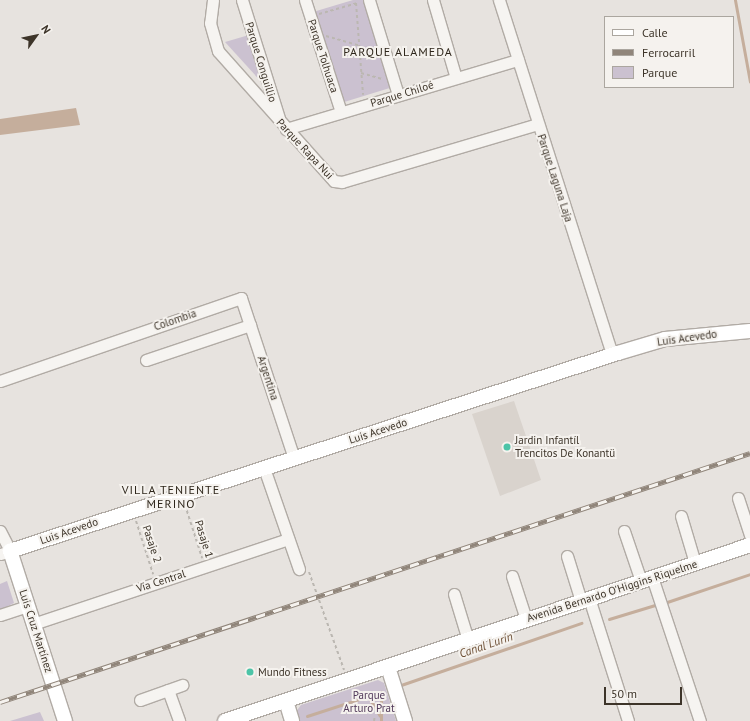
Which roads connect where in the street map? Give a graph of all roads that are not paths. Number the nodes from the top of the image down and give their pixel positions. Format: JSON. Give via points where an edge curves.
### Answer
{"nodes":[{"id":1,"x":242,"y":0,"type":"edge"},
{"id":2,"x":305,"y":0,"type":"edge"},
{"id":3,"x":433,"y":0,"type":"edge"},
{"id":4,"x":500,"y":0,"type":"edge"},
{"id":5,"x":210,"y":1,"type":"edge"},
{"id":6,"x":365,"y":1,"type":"edge"},
{"id":7,"x":518,"y":60,"type":"junction"},
{"id":8,"x":456,"y":78,"type":"junction"},
{"id":9,"x":398,"y":95,"type":"junction"},
{"id":10,"x":341,"y":112,"type":"junction"},
{"id":11,"x":538,"y":124,"type":"junction"},
{"id":12,"x":283,"y":126,"type":"junction"},
{"id":13,"x":241,"y":298,"type":"joint"},
{"id":14,"x":250,"y":325,"type":"junction"},
{"id":15,"x":750,"y":331,"type":"edge"},
{"id":16,"x":612,"y":355,"type":"junction"},
{"id":17,"x":146,"y":360,"type":"dead end"},
{"id":18,"x":0,"y":381,"type":"edge"},
{"id":19,"x":294,"y":458,"type":"junction"},
{"id":20,"x":264,"y":468,"type":"junction"},
{"id":21,"x":738,"y":498,"type":"dead end"},
{"id":22,"x":681,"y":516,"type":"dead end"},
{"id":23,"x":0,"y":531,"type":"edge"},
{"id":24,"x":624,"y":531,"type":"dead end"},
{"id":25,"x":750,"y":536,"type":"edge"},
{"id":26,"x":288,"y":539,"type":"junction"},
{"id":27,"x":750,"y":545,"type":"edge"},
{"id":28,"x":5,"y":553,"type":"edge"},
{"id":29,"x":567,"y":556,"type":"dead end"},
{"id":30,"x":695,"y":563,"type":"junction"},
{"id":31,"x":299,"y":568,"type":"dead end"},
{"id":32,"x":512,"y":576,"type":"dead end"},
{"id":33,"x":646,"y":579,"type":"junction"},
{"id":34,"x":454,"y":594,"type":"dead end"},
{"id":35,"x":585,"y":600,"type":"junction"},
{"id":36,"x":27,"y":606,"type":"junction"},
{"id":37,"x":0,"y":615,"type":"edge"},
{"id":38,"x":526,"y":619,"type":"junction"},
{"id":39,"x":33,"y":624,"type":"junction"},
{"id":40,"x":468,"y":640,"type":"junction"},
{"id":41,"x":388,"y":667,"type":"junction"},
{"id":42,"x":182,"y":685,"type":"dead end"},
{"id":43,"x":168,"y":690,"type":"junction"},
{"id":44,"x":140,"y":700,"type":"dead end"},
{"id":45,"x":286,"y":701,"type":"junction"},
{"id":46,"x":65,"y":721,"type":"edge"},
{"id":47,"x":179,"y":721,"type":"edge"},
{"id":48,"x":225,"y":721,"type":"edge"},
{"id":49,"x":292,"y":721,"type":"edge"},
{"id":50,"x":405,"y":721,"type":"edge"},
{"id":51,"x":628,"y":721,"type":"edge"},
{"id":52,"x":700,"y":721,"type":"edge"}],
"edges":[{"from":1,"to":12,"type":"street","name":"Parque Conguillio"},
{"from":2,"to":10,"type":"street","name":"Parque Tolhuaca"},
{"from":3,"to":8,"type":"street"},
{"from":4,"to":7,"type":"street","name":"Parque Laguna Laja"},
{"from":5,"to":12,"type":"street","name":"Parque Rapa Nui","via":[[210,23],[218,51]]},
{"from":6,"to":9,"type":"street"},
{"from":7,"to":8,"type":"street","name":"Parque Chiloé"},
{"from":7,"to":11,"type":"street","name":"Parque Laguna Laja"},
{"from":8,"to":9,"type":"street","name":"Parque Chiloé"},
{"from":9,"to":10,"type":"street","name":"Parque Chiloé"},
{"from":10,"to":12,"type":"street","name":"Parque Chiloé"},
{"from":11,"to":12,"type":"street","name":"Parque Rapa Nui","via":[[342,182],[334,181]]},
{"from":11,"to":16,"type":"street","name":"Parque Laguna Laja"},
{"from":13,"to":14,"type":"street","name":"Argentina"},
{"from":13,"to":18,"type":"street","name":"Colombia"},
{"from":14,"to":17,"type":"street"},
{"from":14,"to":19,"type":"street","name":"Argentina"},
{"from":15,"to":16,"type":"main road","name":"Luis Acevedo","via":[[665,339]]},
{"from":16,"to":19,"type":"main road","name":"Luis Acevedo"},
{"from":19,"to":20,"type":"main road","name":"Luis Acevedo"},
{"from":20,"to":26,"type":"street"},
{"from":20,"to":28,"type":"main road","name":"Luis Acevedo"},
{"from":21,"to":25,"type":"street"},
{"from":22,"to":30,"type":"street"},
{"from":23,"to":28,"type":"street"},
{"from":24,"to":33,"type":"street"},
{"from":26,"to":31,"type":"street"},
{"from":26,"to":39,"type":"street","name":"Vía Central"},
{"from":27,"to":30,"type":"main road","name":"Avenida Bernardo O'Higgins Riquelme"},
{"from":28,"to":36,"type":"main road","name":"Luis Cruz Martínez"},
{"from":29,"to":35,"type":"street"},
{"from":30,"to":33,"type":"main road","name":"Avenida Bernardo O'Higgins Riquelme"},
{"from":32,"to":38,"type":"street"},
{"from":33,"to":35,"type":"main road","name":"Avenida Bernardo O'Higgins Riquelme"},
{"from":33,"to":52,"type":"street"},
{"from":34,"to":40,"type":"street"},
{"from":35,"to":38,"type":"main road","name":"Avenida Bernardo O'Higgins Riquelme"},
{"from":35,"to":51,"type":"street"},
{"from":36,"to":37,"type":"street"},
{"from":36,"to":39,"type":"main road","name":"Luis Cruz Martínez"},
{"from":38,"to":40,"type":"main road","name":"Avenida Bernardo O'Higgins Riquelme"},
{"from":39,"to":46,"type":"main road","name":"Luis Cruz Martínez"},
{"from":40,"to":41,"type":"main road","name":"Avenida Bernardo O'Higgins Riquelme"},
{"from":41,"to":45,"type":"main road","name":"Avenida Bernardo O'Higgins Riquelme"},
{"from":41,"to":50,"type":"main road"},
{"from":42,"to":43,"type":"street"},
{"from":43,"to":44,"type":"street"},
{"from":43,"to":47,"type":"street"},
{"from":45,"to":48,"type":"main road","name":"Avenida Bernardo O'Higgins Riquelme"},
{"from":45,"to":49,"type":"main road"}]}
